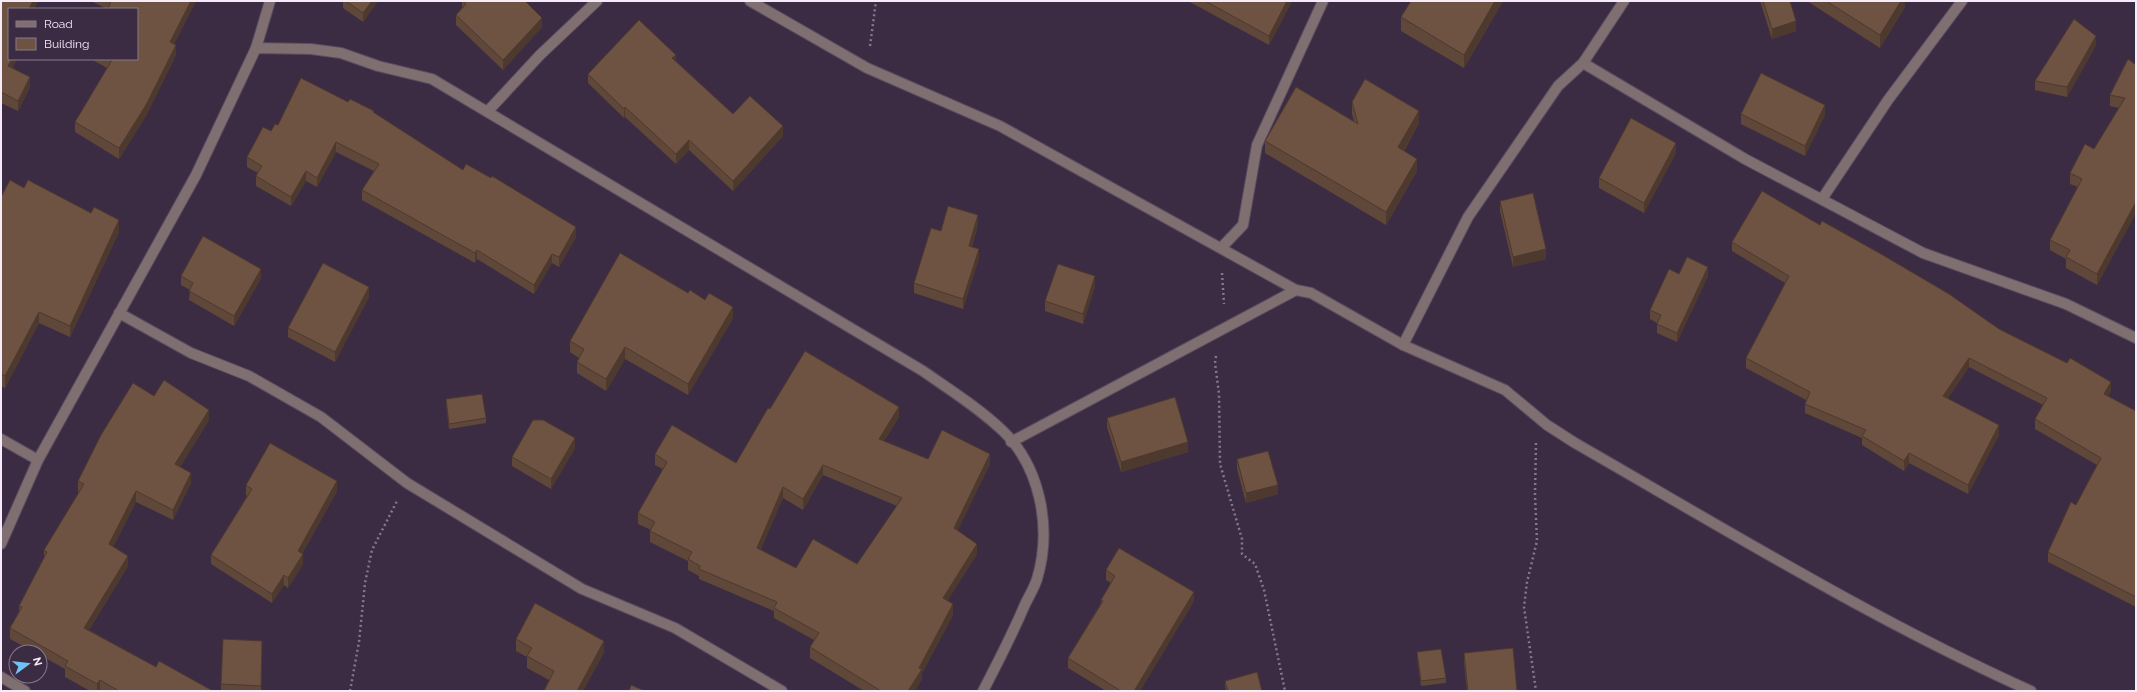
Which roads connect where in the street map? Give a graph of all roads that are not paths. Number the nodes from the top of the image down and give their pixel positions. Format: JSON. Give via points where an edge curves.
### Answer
{"nodes":[{"id":1,"x":270,"y":1,"type":"edge"},
{"id":2,"x":597,"y":1,"type":"edge"},
{"id":3,"x":750,"y":1,"type":"edge"},
{"id":4,"x":1322,"y":1,"type":"edge"},
{"id":5,"x":1624,"y":1,"type":"edge"},
{"id":6,"x":1962,"y":1,"type":"edge"},
{"id":7,"x":256,"y":48,"type":"junction"},
{"id":8,"x":1583,"y":62,"type":"junction"},
{"id":9,"x":488,"y":111,"type":"junction"},
{"id":10,"x":1822,"y":199,"type":"junction"},
{"id":11,"x":1221,"y":248,"type":"junction"},
{"id":12,"x":1296,"y":290,"type":"junction"},
{"id":13,"x":119,"y":313,"type":"junction"},
{"id":14,"x":2136,"y":338,"type":"edge"},
{"id":15,"x":1403,"y":345,"type":"junction"},
{"id":16,"x":1,"y":439,"type":"edge"},
{"id":17,"x":1012,"y":442,"type":"junction"},
{"id":18,"x":38,"y":460,"type":"junction"},
{"id":19,"x":1,"y":544,"type":"edge"},
{"id":20,"x":1,"y":677,"type":"edge"},
{"id":21,"x":25,"y":691,"type":"edge"},
{"id":22,"x":782,"y":691,"type":"edge"},
{"id":23,"x":983,"y":691,"type":"edge"},
{"id":24,"x":2031,"y":691,"type":"edge"}],
"edges":[{"from":1,"to":7,"type":"street"},
{"from":2,"to":9,"type":"street","via":[[540,55]]},
{"from":3,"to":11,"type":"street","via":[[867,68],[1000,126]]},
{"from":4,"to":11,"type":"street","via":[[1257,145],[1243,225]]},
{"from":5,"to":8,"type":"street"},
{"from":6,"to":10,"type":"street","via":[[1888,100]]},
{"from":7,"to":9,"type":"street","via":[[311,49],[341,53],[378,66],[432,79]]},
{"from":7,"to":13,"type":"street","via":[[196,174]]},
{"from":8,"to":10,"type":"street","via":[[1745,159]]},
{"from":8,"to":15,"type":"street","via":[[1558,86],[1468,217]]},
{"from":9,"to":17,"type":"street","via":[[923,371],[985,416]]},
{"from":10,"to":14,"type":"street","via":[[1923,253],[2066,304]]},
{"from":11,"to":12,"type":"street"},
{"from":12,"to":15,"type":"street","via":[[1311,293]]},
{"from":12,"to":17,"type":"street"},
{"from":13,"to":18,"type":"street"},
{"from":13,"to":22,"type":"street","via":[[191,353],[249,376],[321,417],[407,483],[582,589],[675,628]]},
{"from":15,"to":24,"type":"street","via":[[1505,390],[1575,443],[1796,570],[1968,663]]},
{"from":16,"to":18,"type":"street"},
{"from":17,"to":23,"type":"street","via":[[1035,480],[1043,516],[1043,546],[1037,579]]},
{"from":18,"to":19,"type":"street"},
{"from":20,"to":21,"type":"street"}]}
